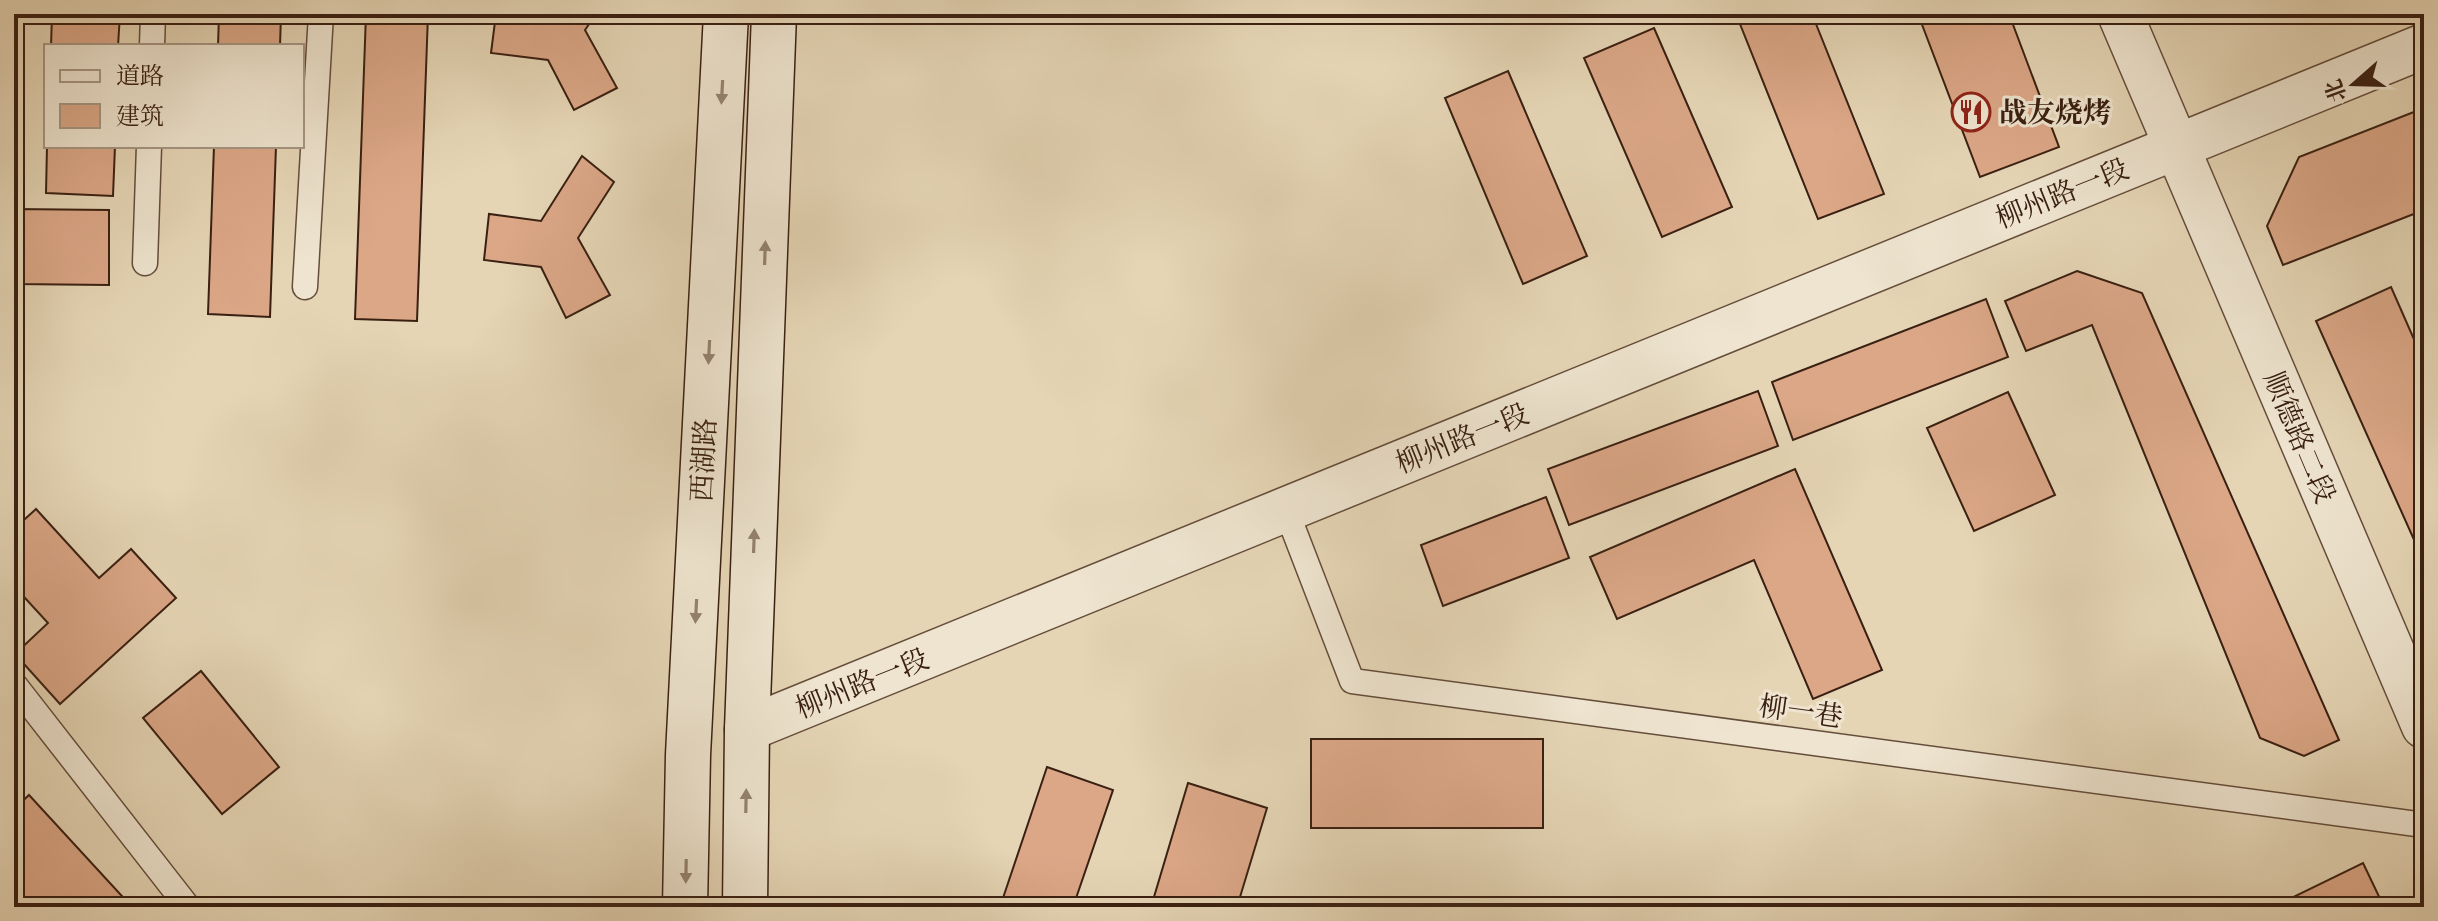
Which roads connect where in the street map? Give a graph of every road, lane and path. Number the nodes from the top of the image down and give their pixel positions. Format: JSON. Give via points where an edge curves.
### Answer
{"nodes":[{"id":1,"x":153,"y":14,"type":"edge"},
{"id":2,"x":321,"y":14,"type":"edge"},
{"id":3,"x":726,"y":14,"type":"edge"},
{"id":4,"x":774,"y":14,"type":"edge"},
{"id":5,"x":2120,"y":14,"type":"edge"},
{"id":6,"x":152,"y":44,"type":"edge"},
{"id":7,"x":2424,"y":46,"type":"edge"},
{"id":8,"x":2177,"y":147,"type":"junction"},
{"id":9,"x":149,"y":148,"type":"edge"},
{"id":10,"x":145,"y":263,"type":"dead end"},
{"id":11,"x":305,"y":287,"type":"dead end"},
{"id":12,"x":1286,"y":510,"type":"junction"},
{"id":13,"x":14,"y":684,"type":"edge"},
{"id":14,"x":2424,"y":726,"type":"edge"},
{"id":15,"x":747,"y":729,"type":"junction"},
{"id":16,"x":2424,"y":825,"type":"edge"},
{"id":17,"x":188,"y":907,"type":"edge"},
{"id":18,"x":685,"y":907,"type":"edge"},
{"id":19,"x":745,"y":907,"type":"edge"}],
"edges":[{"from":1,"to":6,"type":"lane"},
{"from":2,"to":11,"type":"lane"},
{"from":3,"to":18,"type":"street","name":"西湖路","one_way":true},
{"from":15,"to":4,"type":"street","name":"西湖路","one_way":true},
{"from":5,"to":8,"type":"street","name":"顺德路二段"},
{"from":7,"to":8,"type":"street","name":"柳州路一段"},
{"from":8,"to":12,"type":"street","name":"柳州路一段"},
{"from":8,"to":14,"type":"street","name":"顺德路二段"},
{"from":9,"to":10,"type":"lane"},
{"from":12,"to":15,"type":"street","name":"柳州路一段"},
{"from":12,"to":16,"type":"lane","name":"柳一巷","via":[[1352,681]]},
{"from":13,"to":17,"type":"lane"},
{"from":19,"to":15,"type":"street","name":"西湖路","one_way":true}]}
